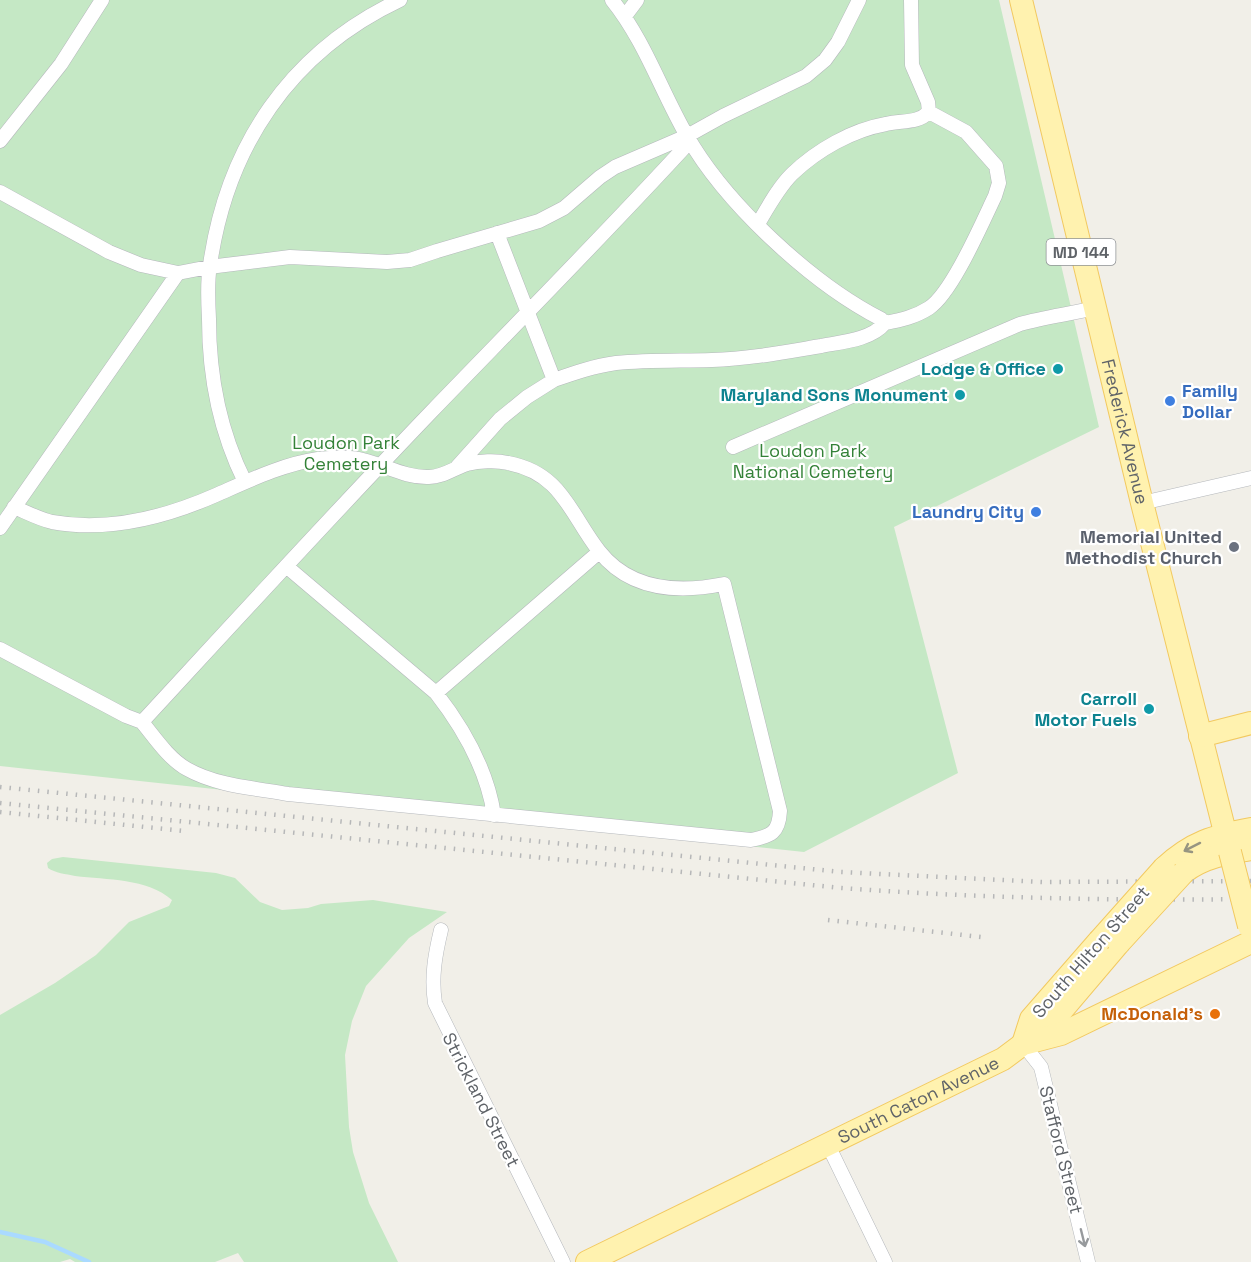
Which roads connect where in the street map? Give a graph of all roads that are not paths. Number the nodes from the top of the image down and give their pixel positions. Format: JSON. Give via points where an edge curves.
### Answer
{"nodes":[{"id":1,"x":102,"y":0,"type":"edge"},
{"id":2,"x":400,"y":0,"type":"edge"},
{"id":3,"x":612,"y":0,"type":"edge"},
{"id":4,"x":637,"y":0,"type":"edge"},
{"id":5,"x":859,"y":0,"type":"edge"},
{"id":6,"x":911,"y":0,"type":"edge"},
{"id":7,"x":1021,"y":0,"type":"edge"},
{"id":8,"x":625,"y":16,"type":"junction"},
{"id":9,"x":929,"y":112,"type":"junction"},
{"id":10,"x":687,"y":136,"type":"junction"},
{"id":11,"x":0,"y":141,"type":"edge"},
{"id":12,"x":0,"y":192,"type":"edge"},
{"id":13,"x":758,"y":224,"type":"junction"},
{"id":14,"x":497,"y":233,"type":"junction"},
{"id":15,"x":209,"y":267,"type":"junction"},
{"id":16,"x":178,"y":273,"type":"junction"},
{"id":17,"x":1095,"y":308,"type":"junction"},
{"id":18,"x":528,"y":311,"type":"junction"},
{"id":19,"x":885,"y":323,"type":"junction"},
{"id":20,"x":554,"y":380,"type":"junction"},
{"id":21,"x":733,"y":447,"type":"dead end"},
{"id":22,"x":381,"y":465,"type":"junction"},
{"id":23,"x":454,"y":470,"type":"junction"},
{"id":24,"x":1251,"y":478,"type":"edge"},
{"id":25,"x":245,"y":482,"type":"junction"},
{"id":26,"x":1142,"y":503,"type":"junction"},
{"id":27,"x":14,"y":507,"type":"junction"},
{"id":28,"x":0,"y":528,"type":"edge"},
{"id":29,"x":599,"y":552,"type":"junction"},
{"id":30,"x":286,"y":566,"type":"junction"},
{"id":31,"x":0,"y":649,"type":"edge"},
{"id":32,"x":436,"y":693,"type":"junction"},
{"id":33,"x":142,"y":722,"type":"junction"},
{"id":34,"x":1251,"y":723,"type":"edge"},
{"id":35,"x":1200,"y":736,"type":"junction"},
{"id":36,"x":494,"y":815,"type":"junction"},
{"id":37,"x":1251,"y":829,"type":"edge"},
{"id":38,"x":1236,"y":845,"type":"edge"},
{"id":39,"x":441,"y":930,"type":"dead end"},
{"id":40,"x":1250,"y":934,"type":"edge"},
{"id":41,"x":1023,"y":1044,"type":"junction"},
{"id":42,"x":828,"y":1145,"type":"junction"},
{"id":43,"x":563,"y":1262,"type":"edge"},
{"id":44,"x":587,"y":1262,"type":"edge"},
{"id":45,"x":885,"y":1262,"type":"edge"},
{"id":46,"x":1089,"y":1262,"type":"edge"}],
"edges":[{"from":1,"to":11,"type":"street","via":[[61,64]]},
{"from":2,"to":15,"type":"street","via":[[324,47],[275,99],[255,128],[224,198]]},
{"from":3,"to":8,"type":"street"},
{"from":4,"to":8,"type":"street"},
{"from":5,"to":10,"type":"street","via":[[838,42],[816,70]]},
{"from":6,"to":9,"type":"street","via":[[912,66]]},
{"from":7,"to":17,"type":"main road","name":"Frederick Avenue","number":"MD 144"},
{"from":8,"to":10,"type":"street"},
{"from":9,"to":13,"type":"street","via":[[923,118],[886,123],[835,142],[791,175]]},
{"from":9,"to":19,"type":"street","via":[[966,132],[996,166],[999,183],[955,276],[931,307],[908,319]]},
{"from":10,"to":13,"type":"street","via":[[734,201]]},
{"from":10,"to":14,"type":"street","via":[[615,167],[564,208],[539,221]]},
{"from":10,"to":18,"type":"street","via":[[683,149]]},
{"from":12,"to":16,"type":"street","via":[[109,252],[141,265]]},
{"from":13,"to":19,"type":"street","via":[[838,293]]},
{"from":14,"to":15,"type":"street","via":[[410,260],[290,257]]},
{"from":14,"to":18,"type":"street"},
{"from":15,"to":16,"type":"street"},
{"from":15,"to":25,"type":"street","via":[[214,393],[232,456]]},
{"from":16,"to":27,"type":"street"},
{"from":17,"to":21,"type":"street","via":[[1020,324]]},
{"from":17,"to":26,"type":"main road","name":"Frederick Avenue","number":"MD 144"},
{"from":18,"to":20,"type":"street"},
{"from":18,"to":22,"type":"street"},
{"from":19,"to":20,"type":"street","via":[[871,334],[793,351],[714,360],[616,363]]},
{"from":20,"to":23,"type":"street","via":[[500,419]]},
{"from":22,"to":23,"type":"street","via":[[421,478]]},
{"from":22,"to":25,"type":"street","via":[[345,456],[316,459]]},
{"from":22,"to":30,"type":"street"},
{"from":23,"to":29,"type":"street","via":[[491,461],[536,473],[562,495]]},
{"from":24,"to":26,"type":"street"},
{"from":25,"to":27,"type":"street","via":[[192,505],[120,523],[51,521]]},
{"from":26,"to":35,"type":"main road","name":"Frederick Avenue","number":"MD 144"},
{"from":27,"to":28,"type":"street"},
{"from":29,"to":32,"type":"street"},
{"from":29,"to":36,"type":"street","via":[[618,569],[652,586],[686,589],[724,584],[780,822],[770,835],[751,840]]},
{"from":30,"to":32,"type":"street"},
{"from":30,"to":33,"type":"street"},
{"from":31,"to":33,"type":"street"},
{"from":32,"to":36,"type":"street","via":[[452,712],[474,752],[491,793]]},
{"from":33,"to":36,"type":"street","via":[[187,769],[230,784],[288,794]]},
{"from":34,"to":35,"type":"main road"},
{"from":35,"to":38,"type":"main road","name":"Frederick Avenue","number":"MD 144"},
{"from":37,"to":38,"type":"main road","name":"South Hilton Street"},
{"from":38,"to":40,"type":"main road","name":"Frederick Avenue","number":"MD 144","bridge":true},
{"from":38,"to":41,"type":"main road","name":"South Hilton Street","bridge":true,"via":[[1196,844],[1181,853],[1174,870],[1109,942],[1031,1019]]},
{"from":39,"to":43,"type":"street","name":"Strickland Street","via":[[432,987],[435,1003]]},
{"from":40,"to":41,"type":"main road","name":"South Caton Avenue","via":[[1061,1034]]},
{"from":41,"to":42,"type":"main road","name":"South Caton Avenue","via":[[1003,1059]]},
{"from":41,"to":46,"type":"street","name":"Stafford Street","one_way":true,"via":[[1041,1066]]},
{"from":42,"to":44,"type":"main road","name":"South Caton Avenue"},
{"from":42,"to":45,"type":"street"}]}
